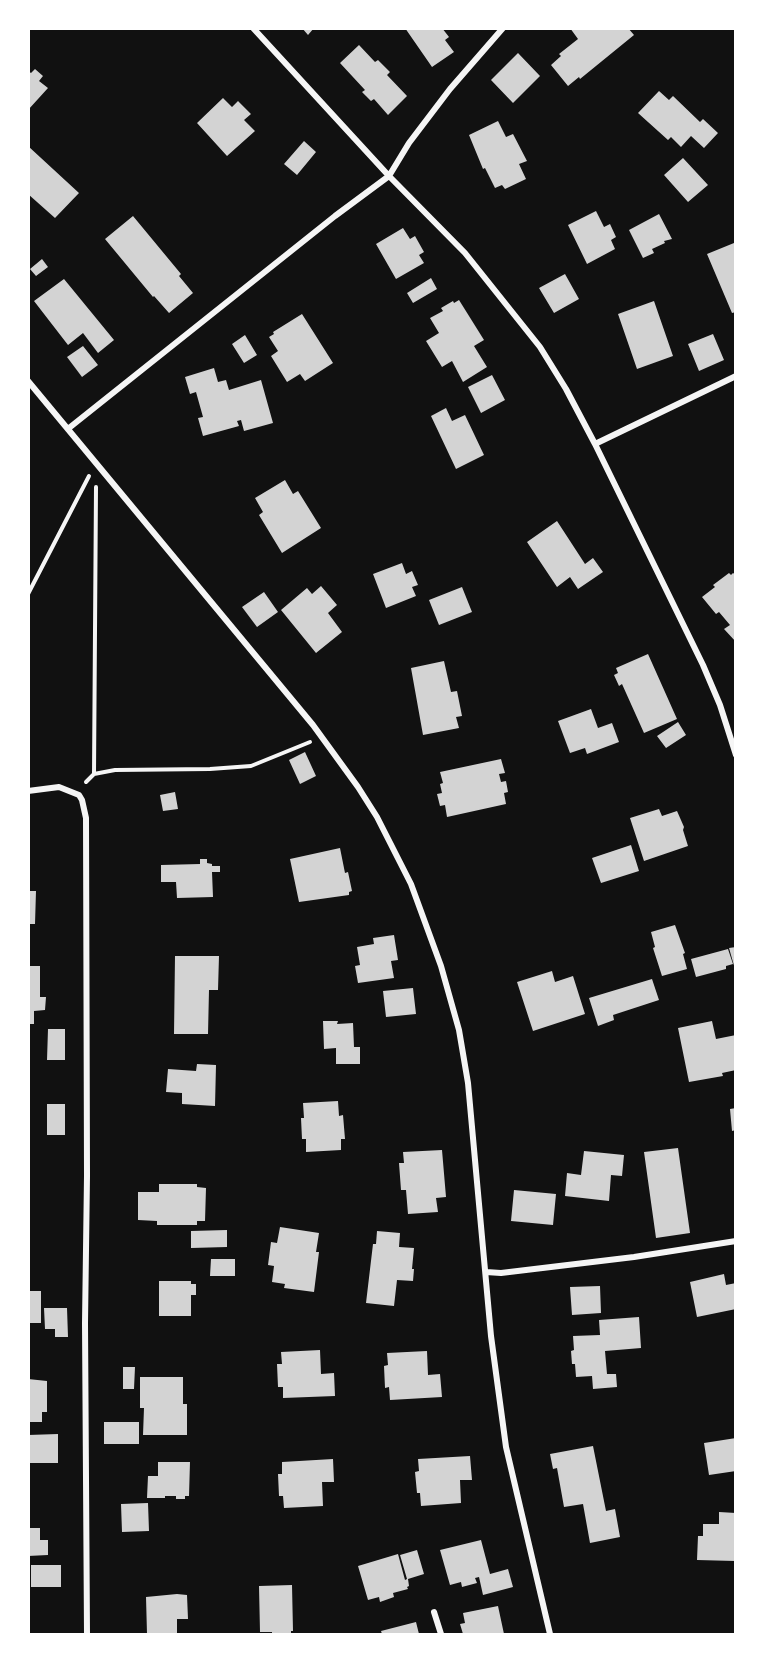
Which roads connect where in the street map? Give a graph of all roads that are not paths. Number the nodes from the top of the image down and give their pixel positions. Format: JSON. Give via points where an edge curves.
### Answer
{"nodes":[{"id":1,"x":253,"y":28,"type":"edge"},
{"id":2,"x":502,"y":28,"type":"edge"},
{"id":3,"x":389,"y":176,"type":"junction"},
{"id":4,"x":735,"y":376,"type":"edge"},
{"id":5,"x":28,"y":381,"type":"edge"},
{"id":6,"x":69,"y":428,"type":"junction"},
{"id":7,"x":595,"y":444,"type":"junction"},
{"id":8,"x":735,"y":755,"type":"edge"},
{"id":9,"x":28,"y":791,"type":"edge"},
{"id":10,"x":735,"y":1241,"type":"edge"},
{"id":11,"x":486,"y":1272,"type":"junction"},
{"id":12,"x":434,"y":1612,"type":"dead end"},
{"id":13,"x":87,"y":1635,"type":"edge"},
{"id":14,"x":441,"y":1635,"type":"edge"},
{"id":15,"x":550,"y":1635,"type":"edge"}],
"edges":[{"from":1,"to":3,"type":"street"},
{"from":2,"to":3,"type":"street","via":[[450,89]]},
{"from":3,"to":6,"type":"street"},
{"from":3,"to":7,"type":"street","via":[[465,253],[534,338]]},
{"from":4,"to":7,"type":"street"},
{"from":5,"to":6,"type":"street"},
{"from":6,"to":11,"type":"street","via":[[322,737],[358,787],[411,884],[459,1030],[468,1083]]},
{"from":7,"to":8,"type":"street","via":[[703,665]]},
{"from":9,"to":13,"type":"street","via":[[59,788],[77,795],[86,818]]},
{"from":10,"to":11,"type":"street","via":[[634,1257]]},
{"from":11,"to":15,"type":"street","via":[[506,1447]]},
{"from":12,"to":14,"type":"street"}]}
